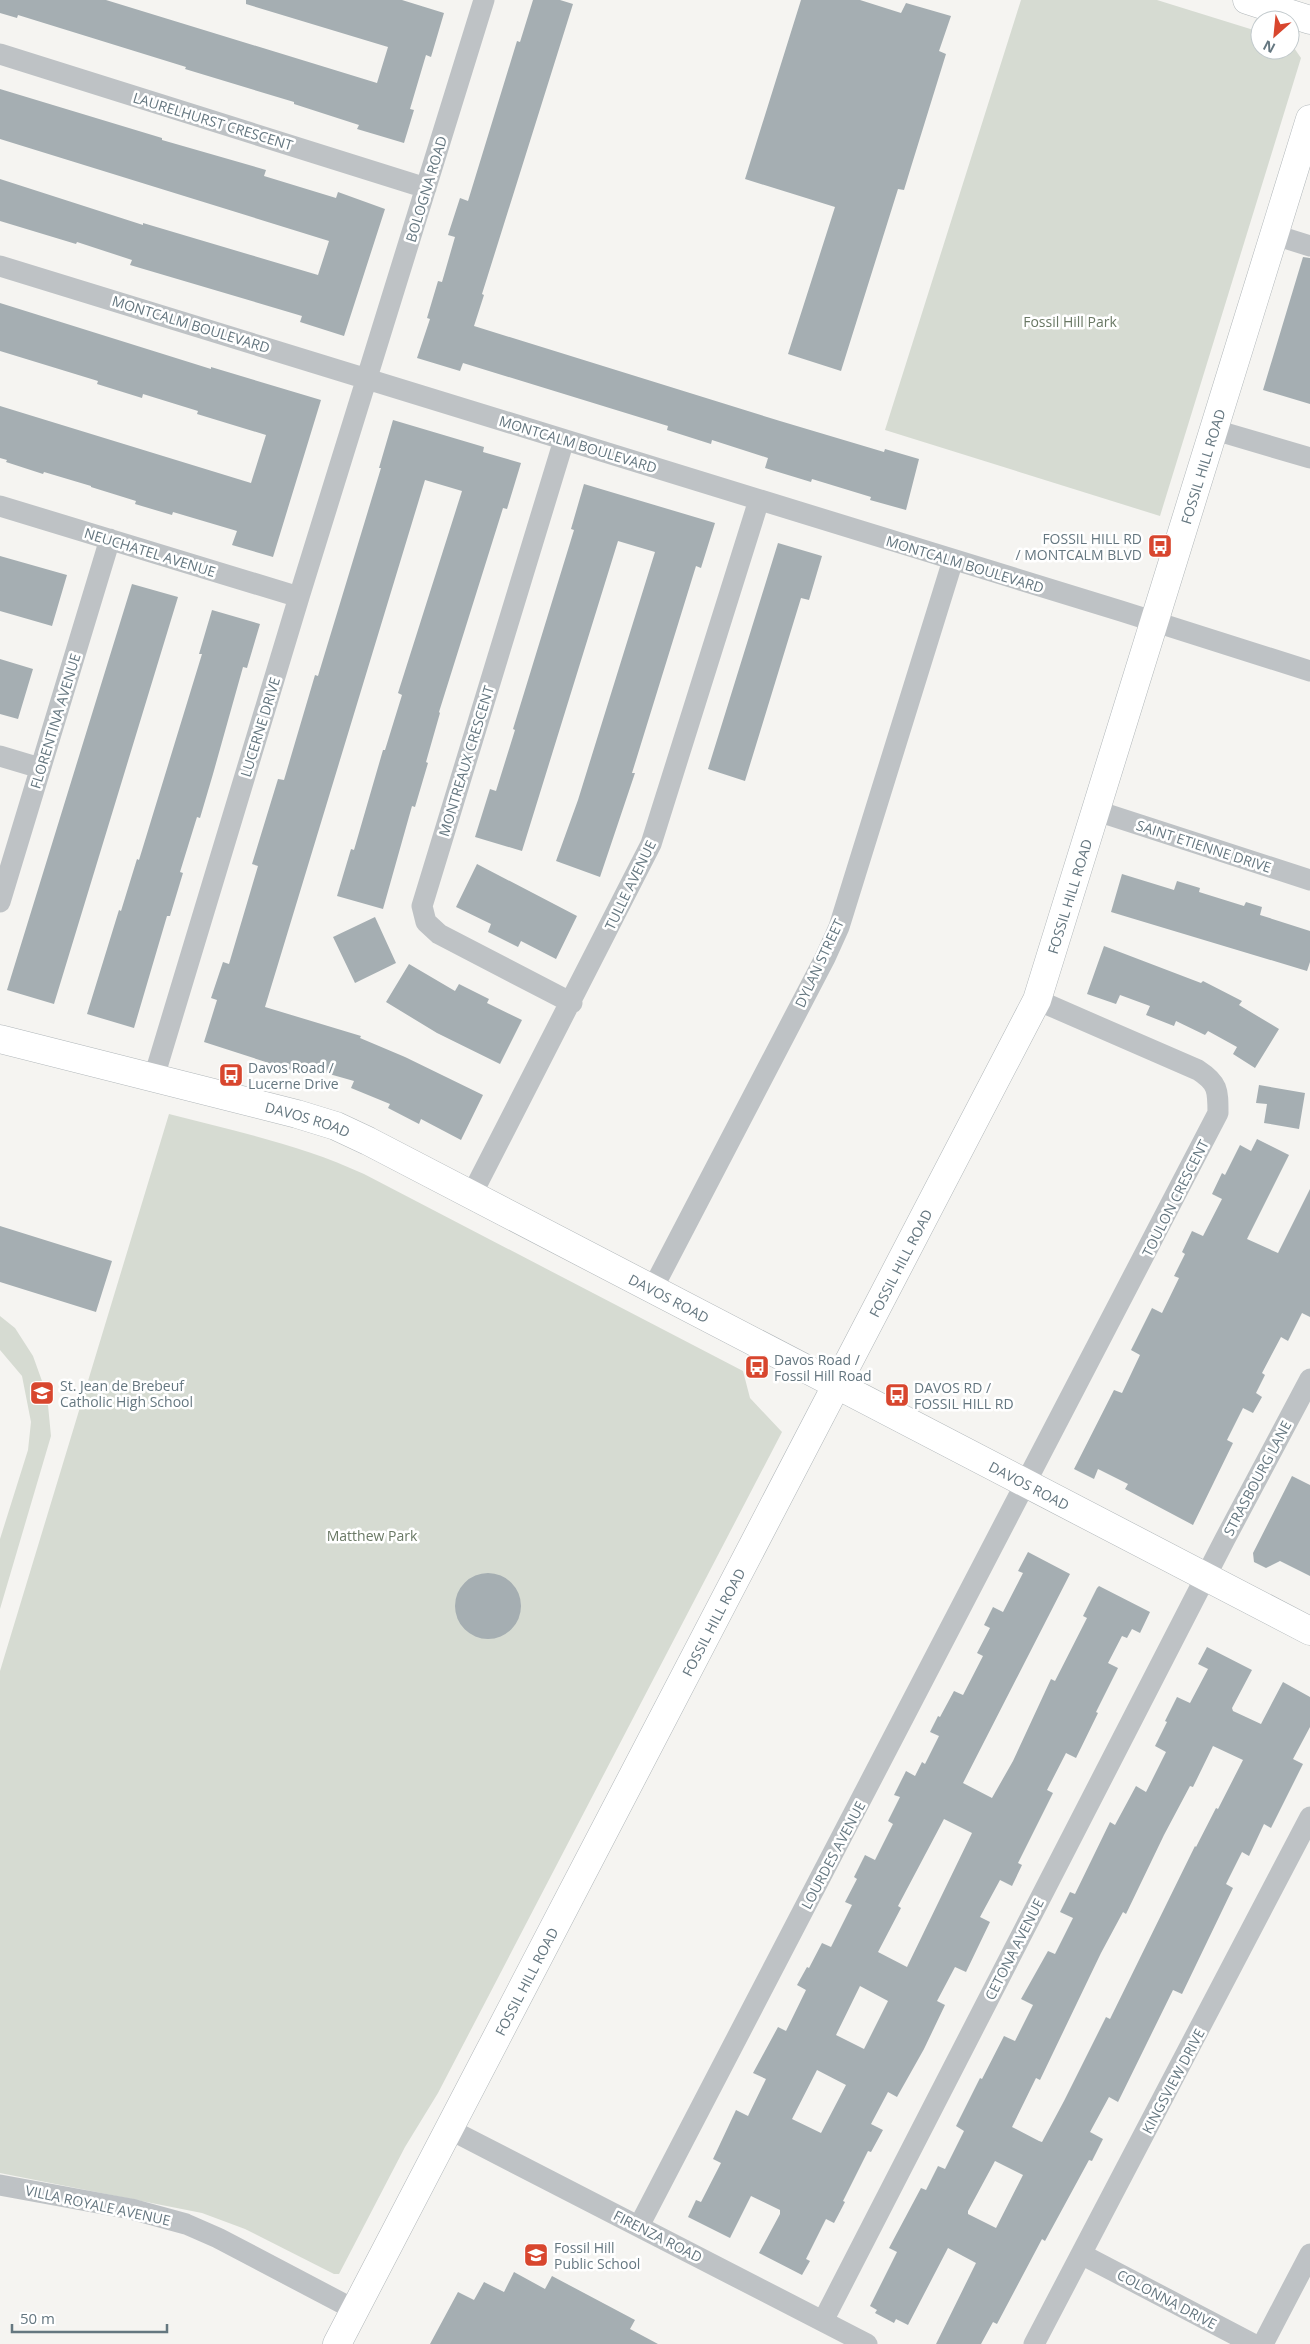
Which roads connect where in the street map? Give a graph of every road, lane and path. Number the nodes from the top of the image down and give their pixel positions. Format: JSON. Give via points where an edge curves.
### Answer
{"nodes":[{"id":1,"x":484,"y":0,"type":"edge"},
{"id":2,"x":1247,"y":0,"type":"edge"},
{"id":3,"x":1310,"y":20,"type":"edge"},
{"id":4,"x":0,"y":54,"type":"edge"},
{"id":5,"x":1310,"y":119,"type":"edge"},
{"id":6,"x":426,"y":188,"type":"junction"},
{"id":7,"x":1275,"y":235,"type":"junction"},
{"id":8,"x":1310,"y":246,"type":"edge"},
{"id":9,"x":0,"y":266,"type":"edge"},
{"id":10,"x":368,"y":378,"type":"junction"},
{"id":11,"x":1215,"y":430,"type":"junction"},
{"id":12,"x":564,"y":440,"type":"junction"},
{"id":13,"x":1310,"y":458,"type":"edge"},
{"id":14,"x":759,"y":500,"type":"junction"},
{"id":15,"x":0,"y":506,"type":"edge"},
{"id":16,"x":110,"y":539,"type":"junction"},
{"id":17,"x":953,"y":560,"type":"junction"},
{"id":18,"x":299,"y":597,"type":"junction"},
{"id":19,"x":1155,"y":622,"type":"junction"},
{"id":20,"x":1310,"y":671,"type":"edge"},
{"id":21,"x":0,"y":756,"type":"edge"},
{"id":22,"x":40,"y":768,"type":"junction"},
{"id":23,"x":1098,"y":811,"type":"junction"},
{"id":24,"x":1310,"y":880,"type":"edge"},
{"id":25,"x":0,"y":902,"type":"edge"},
{"id":26,"x":1038,"y":1000,"type":"junction"},
{"id":27,"x":572,"y":1003,"type":"junction"},
{"id":28,"x":0,"y":1039,"type":"edge"},
{"id":29,"x":154,"y":1077,"type":"junction"},
{"id":30,"x":472,"y":1194,"type":"junction"},
{"id":31,"x":653,"y":1288,"type":"junction"},
{"id":32,"x":1310,"y":1379,"type":"edge"},
{"id":33,"x":837,"y":1384,"type":"junction"},
{"id":34,"x":1026,"y":1484,"type":"junction"},
{"id":35,"x":1205,"y":1577,"type":"junction"},
{"id":36,"x":1310,"y":1631,"type":"edge"},
{"id":37,"x":1310,"y":1817,"type":"edge"},
{"id":38,"x":449,"y":2130,"type":"junction"},
{"id":39,"x":0,"y":2185,"type":"edge"},
{"id":40,"x":640,"y":2226,"type":"junction"},
{"id":41,"x":1081,"y":2254,"type":"junction"},
{"id":42,"x":1310,"y":2254,"type":"edge"},
{"id":43,"x":355,"y":2310,"type":"junction"},
{"id":44,"x":823,"y":2320,"type":"junction"},
{"id":45,"x":338,"y":2344,"type":"edge"},
{"id":46,"x":867,"y":2344,"type":"edge"},
{"id":47,"x":1034,"y":2344,"type":"edge"},
{"id":48,"x":1254,"y":2344,"type":"edge"},
{"id":49,"x":1263,"y":2344,"type":"edge"}],
"edges":[{"from":1,"to":6,"type":"street","name":"BOLOGNA ROAD"},
{"from":2,"to":3,"type":"street"},
{"from":4,"to":6,"type":"street","name":"LAURELHURST CRESCENT"},
{"from":5,"to":7,"type":"street","name":"FOSSIL HILL ROAD"},
{"from":6,"to":10,"type":"street","name":"BOLOGNA ROAD"},
{"from":7,"to":8,"type":"street"},
{"from":7,"to":11,"type":"street","name":"FOSSIL HILL ROAD"},
{"from":9,"to":10,"type":"street","name":"MONTCALM BOULEVARD"},
{"from":10,"to":12,"type":"street","name":"MONTCALM BOULEVARD"},
{"from":10,"to":18,"type":"street","name":"LUCERNE DRIVE"},
{"from":11,"to":13,"type":"street"},
{"from":11,"to":19,"type":"street","name":"FOSSIL HILL ROAD"},
{"from":12,"to":14,"type":"street","name":"MONTCALM BOULEVARD"},
{"from":12,"to":27,"type":"street","name":"MONTREAUX CRESCENT","via":[[422,906],[426,922],[439,934]]},
{"from":14,"to":17,"type":"street","name":"MONTCALM BOULEVARD"},
{"from":14,"to":27,"type":"street","name":"TULLE AVENUE","via":[[652,844]]},
{"from":15,"to":16,"type":"street","name":"NEUCHATEL AVENUE"},
{"from":16,"to":18,"type":"street","name":"NEUCHATEL AVENUE"},
{"from":16,"to":22,"type":"street","name":"FLORENTINA AVENUE"},
{"from":17,"to":19,"type":"street","name":"MONTCALM BOULEVARD"},
{"from":17,"to":31,"type":"street","name":"DYLAN STREET","via":[[839,927]]},
{"from":18,"to":29,"type":"street","name":"LUCERNE DRIVE"},
{"from":19,"to":20,"type":"street","name":"MONTCALM BOULEVARD"},
{"from":19,"to":23,"type":"street","name":"FOSSIL HILL ROAD"},
{"from":21,"to":22,"type":"street"},
{"from":22,"to":25,"type":"street","name":"FLORENTINA AVENUE"},
{"from":23,"to":24,"type":"street","name":"SAINT ETIENNE DRIVE"},
{"from":23,"to":26,"type":"street","name":"FOSSIL HILL ROAD"},
{"from":26,"to":33,"type":"street","name":"FOSSIL HILL ROAD"},
{"from":26,"to":34,"type":"street","name":"TOULON CRESCENT","via":[[1211,1078],[1218,1091],[1218,1113]]},
{"from":27,"to":30,"type":"street","name":"TULLE AVENUE"},
{"from":28,"to":29,"type":"street","name":"DAVOS ROAD"},
{"from":29,"to":30,"type":"street","name":"DAVOS ROAD","via":[[336,1126]]},
{"from":30,"to":31,"type":"street","name":"DAVOS ROAD"},
{"from":31,"to":33,"type":"street","name":"DAVOS ROAD"},
{"from":32,"to":35,"type":"street","name":"STRASBOURG LANE"},
{"from":33,"to":34,"type":"street","name":"DAVOS ROAD"},
{"from":33,"to":38,"type":"street","name":"FOSSIL HILL ROAD"},
{"from":34,"to":35,"type":"street","name":"DAVOS ROAD"},
{"from":34,"to":40,"type":"street","name":"LOURDES AVENUE"},
{"from":35,"to":36,"type":"street","name":"DAVOS ROAD"},
{"from":35,"to":44,"type":"street","name":"CETONA AVENUE"},
{"from":37,"to":41,"type":"street","name":"KINGSVIEW DRIVE"},
{"from":38,"to":40,"type":"street","name":"FIRENZA ROAD"},
{"from":38,"to":43,"type":"street","name":"FOSSIL HILL ROAD"},
{"from":39,"to":43,"type":"street","name":"VILLA ROYALE AVENUE","via":[[132,2209],[186,2224]]},
{"from":40,"to":44,"type":"street","name":"FIRENZA ROAD"},
{"from":41,"to":47,"type":"street","name":"KINGSVIEW DRIVE"},
{"from":41,"to":48,"type":"street","name":"COLONNA DRIVE"},
{"from":42,"to":49,"type":"street"},
{"from":43,"to":45,"type":"street","name":"FOSSIL HILL ROAD"},
{"from":44,"to":46,"type":"street","name":"FIRENZA ROAD"}]}
